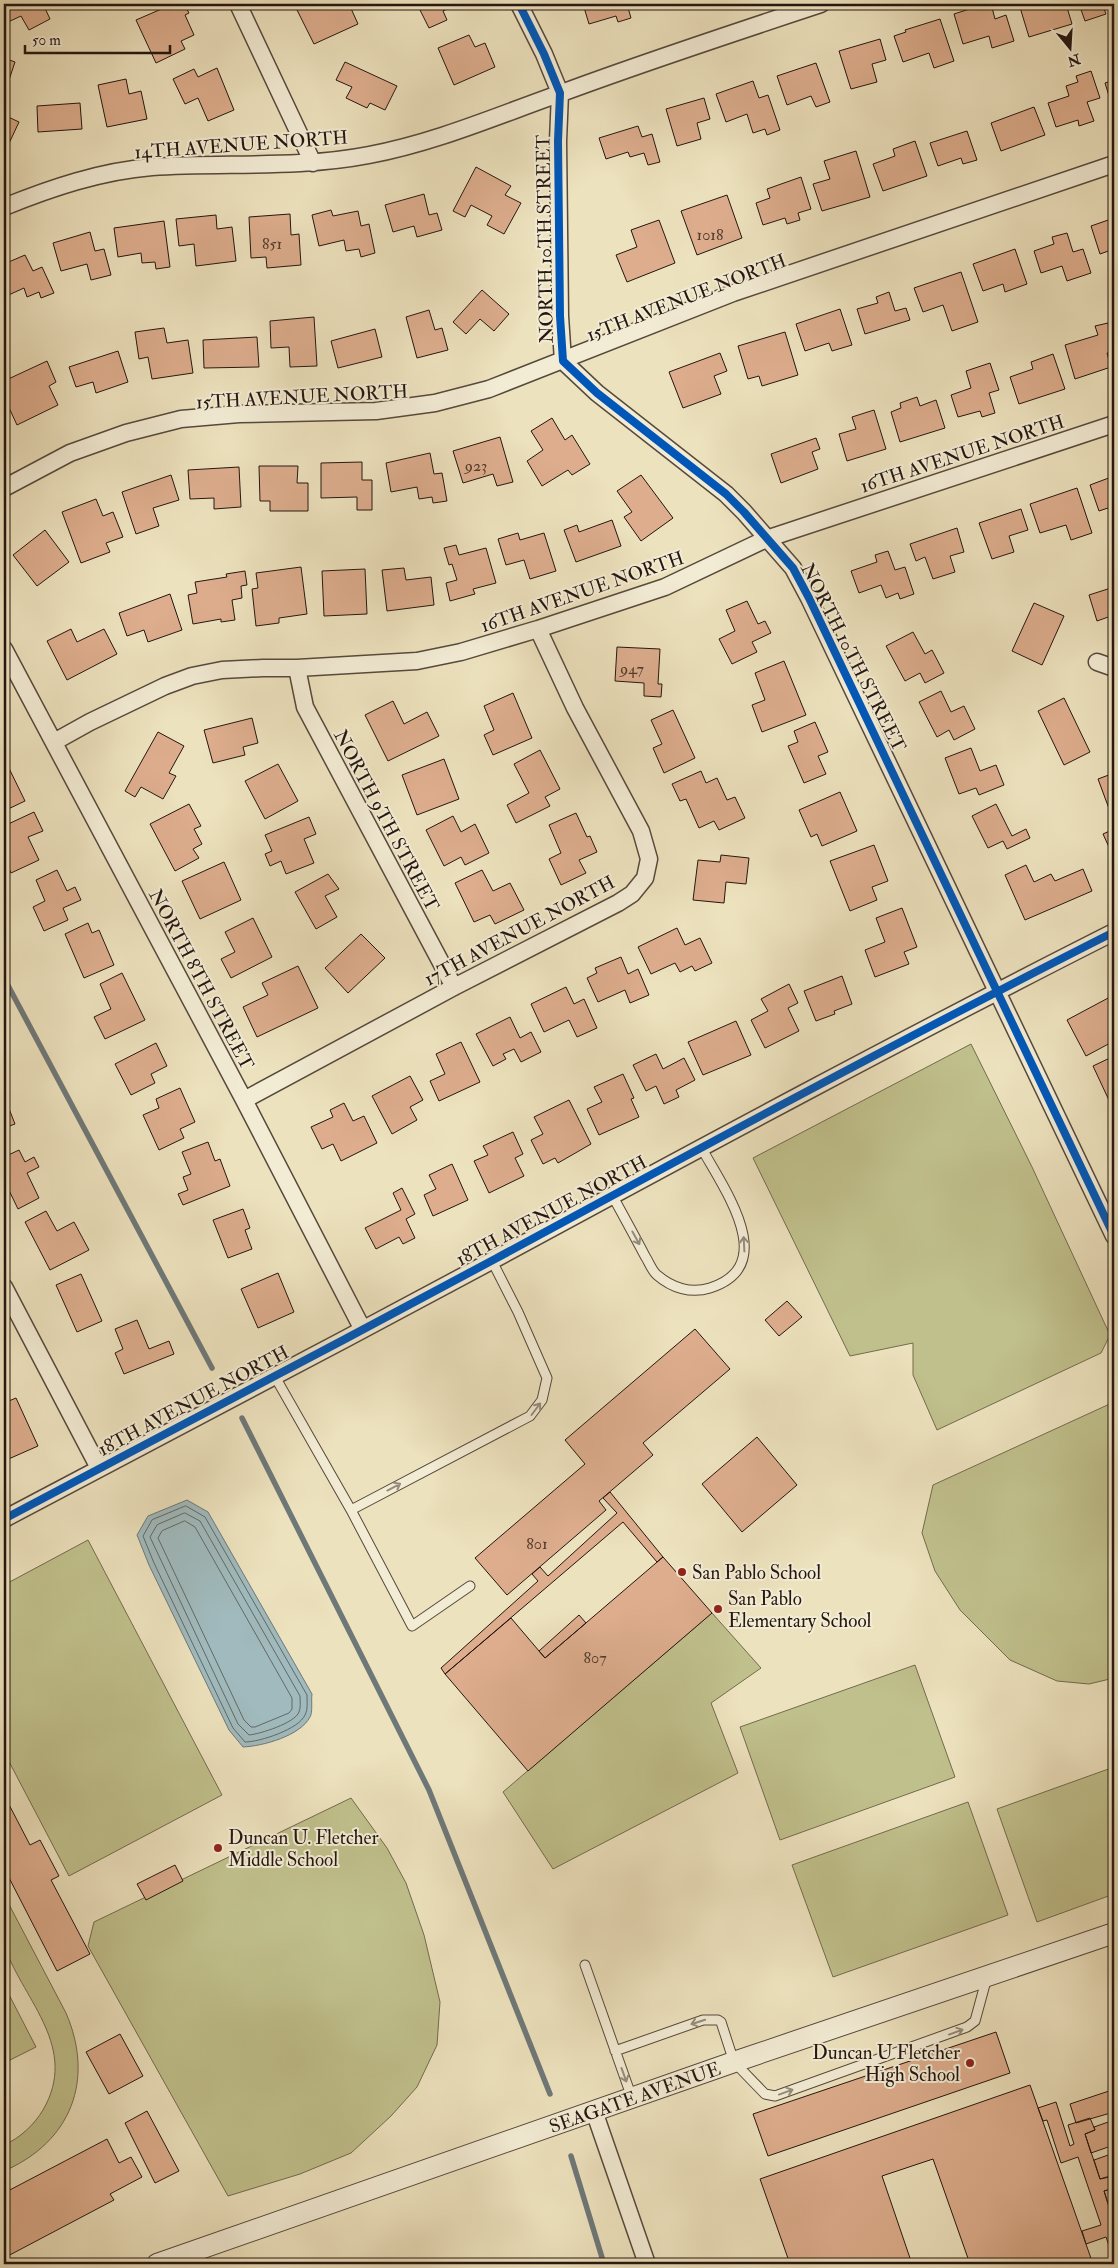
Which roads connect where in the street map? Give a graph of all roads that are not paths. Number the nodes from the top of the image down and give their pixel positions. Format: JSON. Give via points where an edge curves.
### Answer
{"nodes":[{"id":1,"x":238,"y":4,"type":"edge"},
{"id":2,"x":519,"y":4,"type":"edge"},
{"id":3,"x":821,"y":4,"type":"edge"},
{"id":4,"x":560,"y":93,"type":"junction"},
{"id":5,"x":313,"y":163,"type":"junction"},
{"id":6,"x":1114,"y":164,"type":"edge"},
{"id":7,"x":4,"y":207,"type":"edge"},
{"id":8,"x":563,"y":361,"type":"junction"},
{"id":9,"x":1114,"y":424,"type":"edge"},
{"id":10,"x":4,"y":488,"type":"edge"},
{"id":11,"x":766,"y":539,"type":"junction"},
{"id":12,"x":538,"y":629,"type":"junction"},
{"id":13,"x":4,"y":649,"type":"edge"},
{"id":14,"x":1097,"y":662,"type":"dead end"},
{"id":15,"x":297,"y":668,"type":"junction"},
{"id":16,"x":1114,"y":668,"type":"edge"},
{"id":17,"x":54,"y":742,"type":"junction"},
{"id":18,"x":1114,"y":932,"type":"edge"},
{"id":19,"x":454,"y":987,"type":"junction"},
{"id":20,"x":998,"y":991,"type":"junction"},
{"id":21,"x":244,"y":1100,"type":"junction"},
{"id":22,"x":701,"y":1148,"type":"junction"},
{"id":23,"x":612,"y":1195,"type":"junction"},
{"id":24,"x":1114,"y":1236,"type":"edge"},
{"id":25,"x":492,"y":1260,"type":"junction"},
{"id":26,"x":4,"y":1287,"type":"edge"},
{"id":27,"x":362,"y":1328,"type":"junction"},
{"id":28,"x":274,"y":1375,"type":"junction"},
{"id":29,"x":99,"y":1468,"type":"junction"},
{"id":30,"x":351,"y":1510,"type":"junction"},
{"id":31,"x":4,"y":1519,"type":"edge"},
{"id":32,"x":470,"y":1586,"type":"dead end"},
{"id":33,"x":1114,"y":1933,"type":"edge"},
{"id":34,"x":585,"y":1965,"type":"dead end"},
{"id":35,"x":987,"y":1977,"type":"junction"},
{"id":36,"x":616,"y":2051,"type":"junction"},
{"id":37,"x":734,"y":2062,"type":"junction"},
{"id":38,"x":632,"y":2098,"type":"junction"},
{"id":39,"x":594,"y":2111,"type":"junction"},
{"id":40,"x":157,"y":2264,"type":"edge"},
{"id":41,"x":647,"y":2264,"type":"edge"}],
"edges":[{"from":1,"to":5,"type":"street"},
{"from":2,"to":4,"type":"street","name":"NORTH 10TH STREET"},
{"from":3,"to":4,"type":"street","name":"14TH AVENUE NORTH"},
{"from":4,"to":5,"type":"street","name":"14TH AVENUE NORTH","via":[[438,138],[369,155]]},
{"from":4,"to":8,"type":"street","name":"NORTH 10TH STREET","via":[[558,141]]},
{"from":5,"to":7,"type":"street","name":"14TH AVENUE NORTH","via":[[150,168],[48,189]]},
{"from":6,"to":8,"type":"street","name":"15TH AVENUE NORTH","via":[[734,293]]},
{"from":8,"to":10,"type":"street","name":"15TH AVENUE NORTH","via":[[489,389],[435,403],[376,411],[239,414],[181,419],[126,433],[70,453]]},
{"from":8,"to":11,"type":"street","name":"NORTH 10TH STREET","via":[[597,393],[726,494]]},
{"from":9,"to":11,"type":"street","name":"16TH AVENUE NORTH"},
{"from":11,"to":12,"type":"street","name":"16TH AVENUE NORTH","via":[[665,588]]},
{"from":11,"to":20,"type":"street","name":"NORTH 10TH STREET","via":[[793,568],[809,598]]},
{"from":12,"to":15,"type":"street","name":"16TH AVENUE NORTH","via":[[418,661]]},
{"from":12,"to":19,"type":"street","name":"17TH AVENUE NORTH","via":[[575,708],[641,831],[649,858],[645,878],[632,894],[618,903]]},
{"from":13,"to":17,"type":"street","name":"NORTH 8TH STREET"},
{"from":14,"to":16,"type":"street"},
{"from":15,"to":17,"type":"street","name":"16TH AVENUE NORTH","via":[[222,670],[192,676],[165,686]]},
{"from":15,"to":19,"type":"street","name":"NORTH 9TH STREET","via":[[305,708]]},
{"from":17,"to":21,"type":"street","name":"NORTH 8TH STREET"},
{"from":18,"to":20,"type":"street","name":"18TH AVENUE NORTH"},
{"from":19,"to":21,"type":"street","name":"17TH AVENUE NORTH"},
{"from":20,"to":22,"type":"street","name":"18TH AVENUE NORTH"},
{"from":20,"to":24,"type":"street","name":"NORTH 10TH STREET"},
{"from":21,"to":27,"type":"street","name":"NORTH 8TH STREET"},
{"from":22,"to":23,"type":"street","name":"18TH AVENUE NORTH"},
{"from":23,"to":22,"type":"lane","one_way":true,"via":[[656,1274],[681,1291],[708,1289],[730,1280],[743,1263],[746,1245],[740,1221]]},
{"from":23,"to":25,"type":"street","name":"18TH AVENUE NORTH"},
{"from":25,"to":27,"type":"street","name":"18TH AVENUE NORTH"},
{"from":30,"to":25,"type":"lane","one_way":true,"via":[[530,1416],[542,1400],[547,1378]]},
{"from":26,"to":29,"type":"street"},
{"from":27,"to":28,"type":"street","name":"18TH AVENUE NORTH"},
{"from":28,"to":29,"type":"street","name":"18TH AVENUE NORTH"},
{"from":28,"to":30,"type":"lane"},
{"from":29,"to":31,"type":"street","name":"18TH AVENUE NORTH"},
{"from":30,"to":32,"type":"lane","via":[[412,1626]]},
{"from":33,"to":35,"type":"street","name":"SEAGATE AVENUE"},
{"from":34,"to":36,"type":"lane"},
{"from":35,"to":37,"type":"street","name":"SEAGATE AVENUE"},
{"from":37,"to":35,"type":"lane","one_way":true,"via":[[765,2094],[775,2096],[967,2027],[975,2021]]},
{"from":37,"to":36,"type":"lane","one_way":true,"via":[[721,2022],[709,2018]]},
{"from":36,"to":38,"type":"lane","one_way":true},
{"from":37,"to":38,"type":"street","name":"SEAGATE AVENUE"},
{"from":38,"to":39,"type":"street","name":"SEAGATE AVENUE"},
{"from":39,"to":40,"type":"street","name":"SEAGATE AVENUE"},
{"from":39,"to":41,"type":"street"}]}
